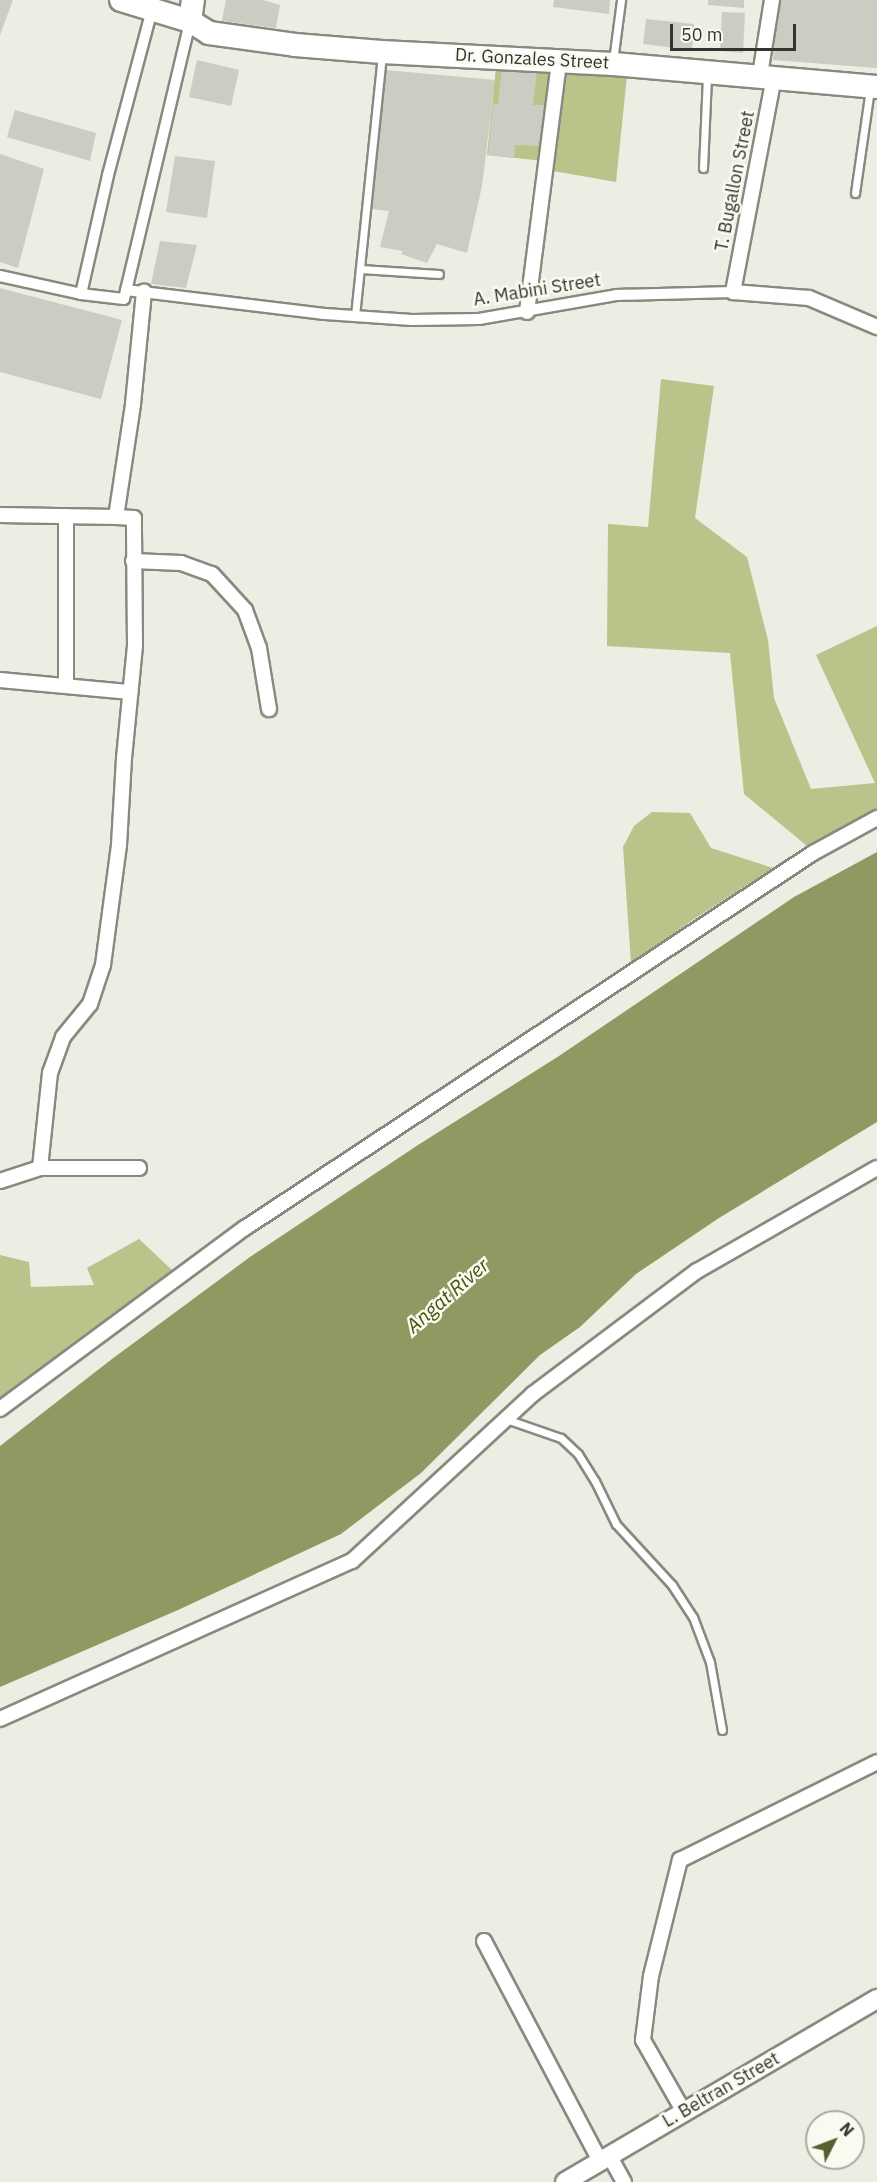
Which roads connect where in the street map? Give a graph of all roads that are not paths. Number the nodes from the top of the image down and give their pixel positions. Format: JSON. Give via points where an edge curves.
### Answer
{"nodes":[{"id":1,"x":121,"y":0,"type":"edge"},
{"id":2,"x":621,"y":0,"type":"edge"},
{"id":3,"x":772,"y":0,"type":"edge"},
{"id":4,"x":152,"y":10,"type":"junction"},
{"id":5,"x":192,"y":11,"type":"edge"},
{"id":6,"x":382,"y":52,"type":"junction"},
{"id":7,"x":559,"y":61,"type":"junction"},
{"id":8,"x":613,"y":64,"type":"junction"},
{"id":9,"x":707,"y":71,"type":"junction"},
{"id":10,"x":767,"y":76,"type":"junction"},
{"id":11,"x":874,"y":86,"type":"edge"},
{"id":12,"x":703,"y":168,"type":"dead end"},
{"id":13,"x":855,"y":193,"type":"dead end"},
{"id":14,"x":360,"y":269,"type":"junction"},
{"id":15,"x":439,"y":274,"type":"dead end"},
{"id":16,"x":0,"y":276,"type":"edge"},
{"id":17,"x":144,"y":292,"type":"junction"},
{"id":18,"x":733,"y":292,"type":"junction"},
{"id":19,"x":81,"y":294,"type":"junction"},
{"id":20,"x":125,"y":295,"type":"junction"},
{"id":21,"x":527,"y":312,"type":"junction"},
{"id":22,"x":355,"y":316,"type":"junction"},
{"id":23,"x":877,"y":327,"type":"edge"},
{"id":24,"x":0,"y":515,"type":"edge"},
{"id":25,"x":66,"y":516,"type":"junction"},
{"id":26,"x":116,"y":517,"type":"junction"},
{"id":27,"x":133,"y":561,"type":"junction"},
{"id":28,"x":0,"y":680,"type":"edge"},
{"id":29,"x":66,"y":686,"type":"junction"},
{"id":30,"x":130,"y":692,"type":"junction"},
{"id":31,"x":269,"y":709,"type":"dead end"},
{"id":32,"x":877,"y":818,"type":"edge"},
{"id":33,"x":40,"y":1168,"type":"junction"},
{"id":34,"x":139,"y":1168,"type":"dead end"},
{"id":35,"x":877,"y":1168,"type":"edge"},
{"id":36,"x":0,"y":1181,"type":"edge"},
{"id":37,"x":0,"y":1409,"type":"edge"},
{"id":38,"x":506,"y":1419,"type":"junction"},
{"id":39,"x":0,"y":1719,"type":"edge"},
{"id":40,"x":722,"y":1730,"type":"dead end"},
{"id":41,"x":877,"y":1762,"type":"edge"},
{"id":42,"x":484,"y":1941,"type":"dead end"},
{"id":43,"x":877,"y":1999,"type":"edge"},
{"id":44,"x":684,"y":2112,"type":"junction"},
{"id":45,"x":604,"y":2158,"type":"junction"},
{"id":46,"x":566,"y":2182,"type":"edge"},
{"id":47,"x":624,"y":2182,"type":"edge"}],
"edges":[{"from":1,"to":4,"type":"main road","name":"Dr. Gonzales Street"},
{"from":2,"to":8,"type":"lane"},
{"from":3,"to":10,"type":"street","name":"T. Bugallon Street"},
{"from":4,"to":5,"type":"main road","name":"Dr. Gonzales Street"},
{"from":4,"to":19,"type":"street"},
{"from":5,"to":6,"type":"main road","name":"Dr. Gonzales Street","via":[[209,33]]},
{"from":5,"to":20,"type":"street"},
{"from":6,"to":7,"type":"main road","name":"Dr. Gonzales Street"},
{"from":6,"to":14,"type":"lane"},
{"from":7,"to":8,"type":"main road","name":"Dr. Gonzales Street"},
{"from":7,"to":21,"type":"street"},
{"from":8,"to":9,"type":"main road","name":"Dr. Gonzales Street"},
{"from":9,"to":10,"type":"main road","name":"Dr. Gonzales Street"},
{"from":9,"to":12,"type":"lane"},
{"from":10,"to":11,"type":"main road","name":"Dr. Gonzales Street"},
{"from":10,"to":18,"type":"street","name":"T. Bugallon Street"},
{"from":11,"to":13,"type":"lane"},
{"from":14,"to":15,"type":"lane"},
{"from":14,"to":22,"type":"lane"},
{"from":16,"to":19,"type":"street","name":"A. Mabini Street"},
{"from":17,"to":20,"type":"street","name":"A. Mabini Street"},
{"from":17,"to":22,"type":"street","name":"A. Mabini Street"},
{"from":17,"to":26,"type":"street"},
{"from":18,"to":21,"type":"street","name":"A. Mabini Street","via":[[616,295]]},
{"from":18,"to":23,"type":"street","name":"A. Mabini Street","via":[[809,298]]},
{"from":19,"to":20,"type":"street","name":"A. Mabini Street"},
{"from":21,"to":22,"type":"street","name":"A. Mabini Street","via":[[479,319]]},
{"from":24,"to":25,"type":"street"},
{"from":25,"to":26,"type":"street"},
{"from":25,"to":29,"type":"street"},
{"from":26,"to":27,"type":"street","via":[[134,518]]},
{"from":27,"to":30,"type":"street","via":[[135,645]]},
{"from":27,"to":31,"type":"street","via":[[181,563],[212,574],[245,610],[259,648]]},
{"from":28,"to":29,"type":"street"},
{"from":29,"to":30,"type":"street"},
{"from":30,"to":33,"type":"street","via":[[118,845],[103,965],[90,1004],[63,1037],[50,1073]]},
{"from":32,"to":37,"type":"street","via":[[813,853],[245,1228]]},
{"from":33,"to":34,"type":"street"},
{"from":33,"to":36,"type":"street"},
{"from":35,"to":38,"type":"street","via":[[697,1271],[533,1394]]},
{"from":38,"to":39,"type":"street","via":[[352,1561]]},
{"from":38,"to":40,"type":"lane","via":[[561,1438],[578,1454],[616,1524],[672,1585],[693,1617],[710,1662]]},
{"from":41,"to":44,"type":"street","via":[[680,1860],[651,1976],[643,2040]]},
{"from":42,"to":45,"type":"street"},
{"from":43,"to":44,"type":"street","name":"L. Beltran Street"},
{"from":44,"to":45,"type":"street","name":"L. Beltran Street"},
{"from":45,"to":46,"type":"street","name":"L. Beltran Street"},
{"from":45,"to":47,"type":"street"}]}
